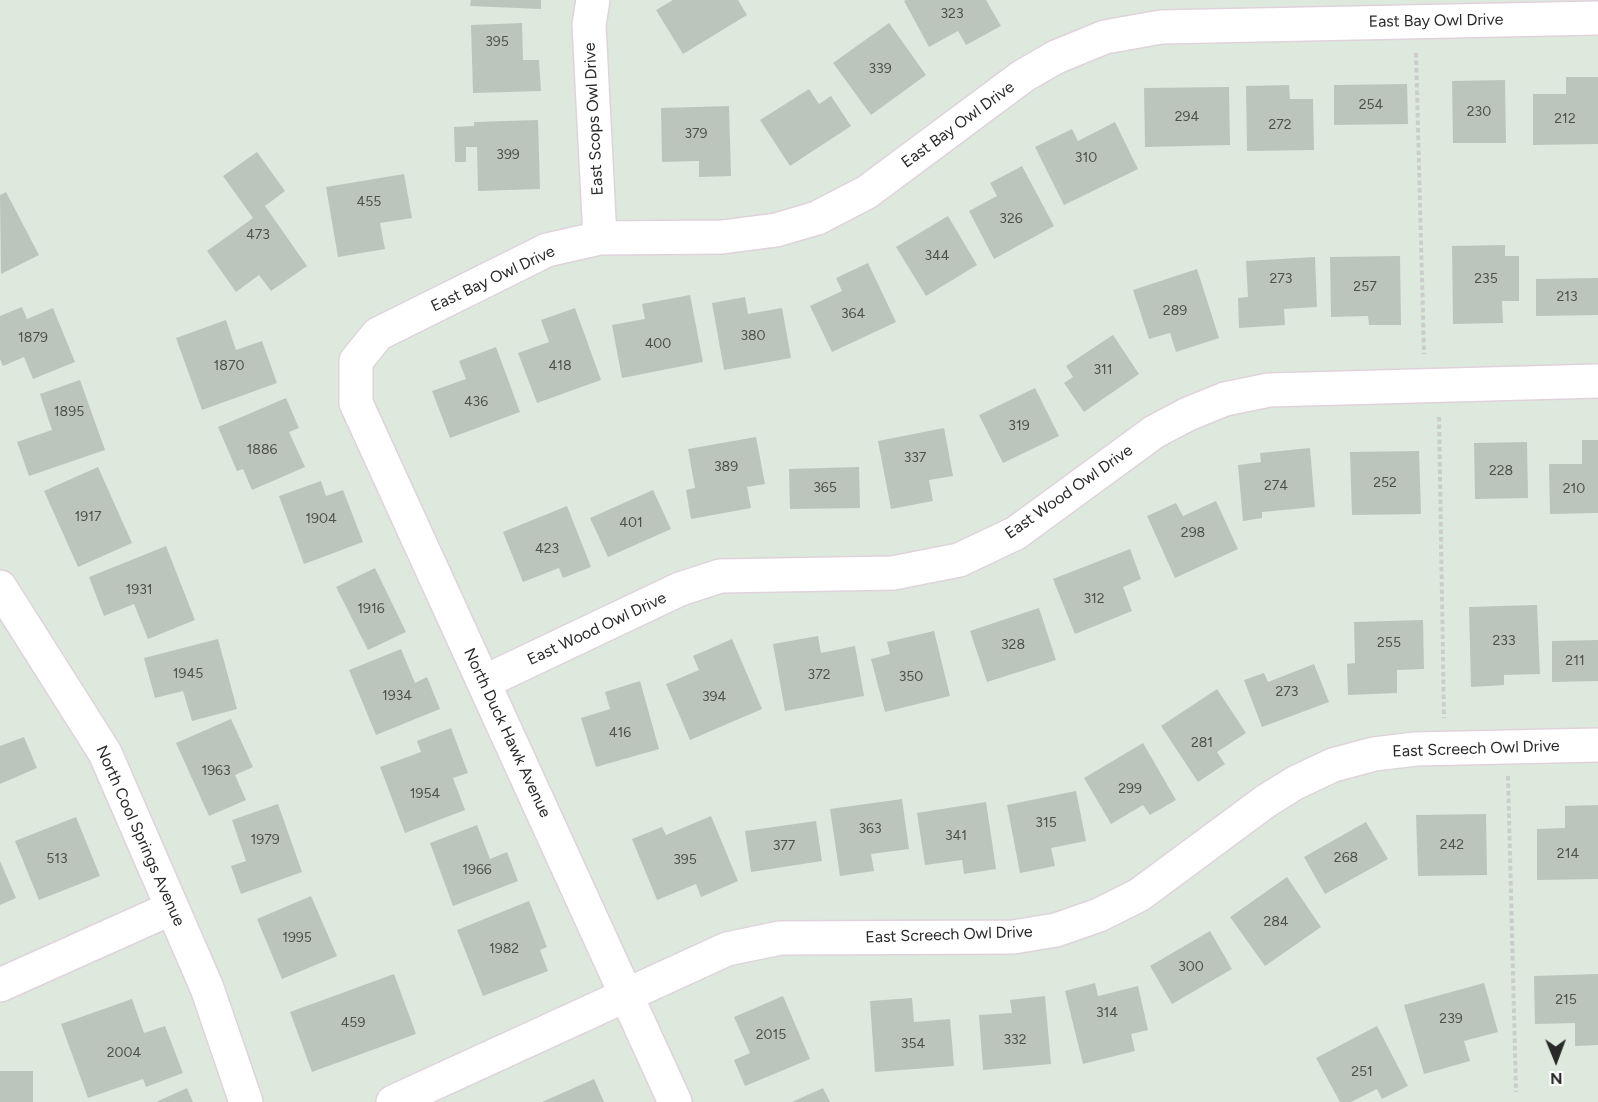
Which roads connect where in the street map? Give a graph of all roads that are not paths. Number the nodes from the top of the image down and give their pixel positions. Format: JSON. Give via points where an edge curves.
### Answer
{"nodes":[{"id":1,"x":593,"y":0,"type":"edge"},
{"id":2,"x":1319,"y":12,"type":"edge"},
{"id":3,"x":1598,"y":18,"type":"edge"},
{"id":4,"x":600,"y":238,"type":"junction"},
{"id":5,"x":356,"y":361,"type":"joint"},
{"id":6,"x":1598,"y":381,"type":"edge"},
{"id":7,"x":0,"y":587,"type":"edge"},
{"id":8,"x":484,"y":682,"type":"junction"},
{"id":9,"x":1598,"y":745,"type":"edge"},
{"id":10,"x":172,"y":908,"type":"junction"},
{"id":11,"x":0,"y":985,"type":"edge"},
{"id":12,"x":627,"y":995,"type":"junction"},
{"id":13,"x":246,"y":1102,"type":"edge"},
{"id":14,"x":393,"y":1102,"type":"edge"},
{"id":15,"x":675,"y":1102,"type":"edge"}],
"edges":[{"from":1,"to":4,"type":"street","name":"East Scops Owl Drive","via":[[589,25]]},
{"from":2,"to":3,"type":"street","name":"East Bay Owl Drive"},
{"from":2,"to":4,"type":"street","name":"East Bay Owl Drive","via":[[1161,27],[1105,38],[1056,57],[1023,76],[867,192],[817,218],[776,231],[722,237]]},
{"from":4,"to":5,"type":"street","name":"East Bay Owl Drive","via":[[547,250],[378,334]]},
{"from":5,"to":8,"type":"street","name":"North Duck Hawk Avenue","via":[[356,404]]},
{"from":6,"to":8,"type":"street","name":"East Wood Owl Drive","via":[[1269,390],[1225,399],[1154,432],[1016,533],[959,560],[893,573],[720,576],[680,590]]},
{"from":7,"to":10,"type":"street","name":"North Cool Springs Avenue","via":[[105,753]]},
{"from":8,"to":12,"type":"street","name":"North Duck Hawk Avenue"},
{"from":9,"to":12,"type":"street","name":"East Screech Owl Drive","via":[[1416,749],[1374,754],[1333,765],[1295,783],[1139,895],[1056,930],[1012,937],[780,938],[727,949]]},
{"from":10,"to":11,"type":"street"},
{"from":10,"to":13,"type":"street","name":"North Cool Springs Avenue","via":[[207,988]]},
{"from":12,"to":14,"type":"street","name":"East Screech Owl Drive"},
{"from":12,"to":15,"type":"street","name":"North Duck Hawk Avenue"}]}
